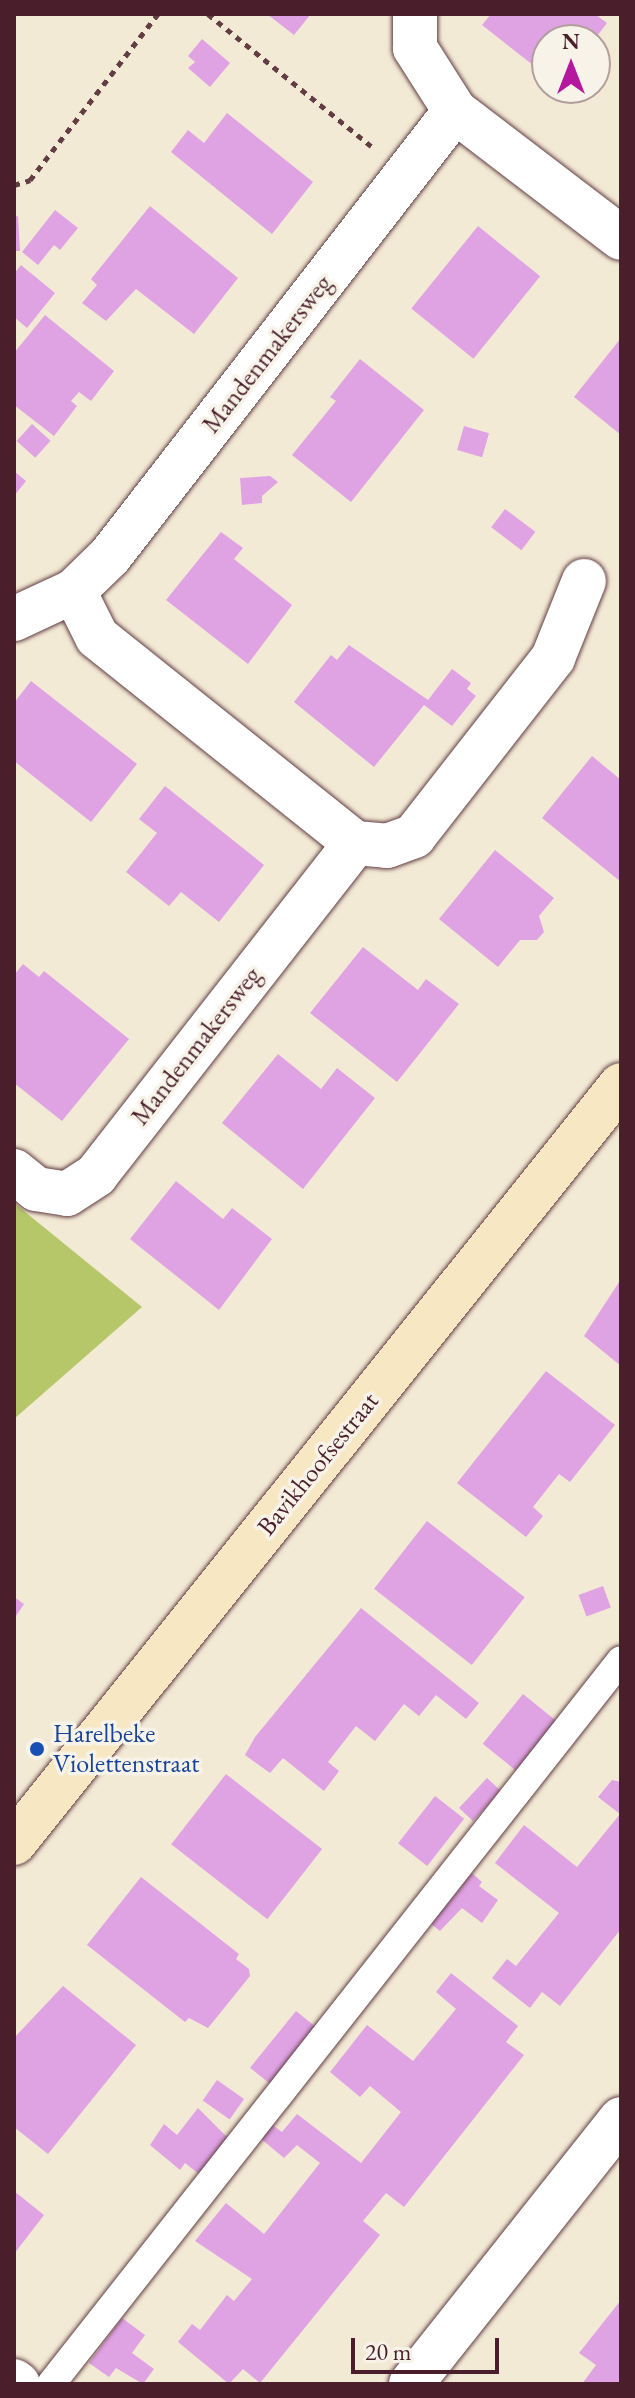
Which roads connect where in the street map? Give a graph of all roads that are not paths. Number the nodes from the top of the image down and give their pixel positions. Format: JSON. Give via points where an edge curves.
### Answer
{"nodes":[{"id":1,"x":415,"y":14,"type":"edge"},
{"id":2,"x":455,"y":111,"type":"junction"},
{"id":3,"x":621,"y":238,"type":"edge"},
{"id":4,"x":584,"y":581,"type":"dead end"},
{"id":5,"x":74,"y":591,"type":"junction"},
{"id":6,"x":14,"y":619,"type":"edge"},
{"id":7,"x":355,"y":843,"type":"junction"},
{"id":8,"x":621,"y":1085,"type":"edge"},
{"id":9,"x":14,"y":1171,"type":"edge"},
{"id":10,"x":621,"y":1660,"type":"edge"},
{"id":11,"x":14,"y":1843,"type":"edge"},
{"id":12,"x":621,"y":2119,"type":"edge"},
{"id":13,"x":51,"y":2384,"type":"edge"},
{"id":14,"x":411,"y":2384,"type":"edge"}],
"edges":[{"from":1,"to":2,"type":"street","via":[[415,48]]},
{"from":2,"to":3,"type":"street"},
{"from":2,"to":5,"type":"street","name":"Mandenmakersweg","via":[[110,556]]},
{"from":4,"to":7,"type":"street","via":[[553,658],[414,836],[387,846]]},
{"from":5,"to":6,"type":"street","name":"Mandenmakersweg"},
{"from":5,"to":7,"type":"street","via":[[97,637]]},
{"from":7,"to":9,"type":"street","name":"Mandenmakersweg","via":[[96,1175],[67,1194],[36,1189]]},
{"from":8,"to":11,"type":"street","name":"Bavikhoofsestraat"},
{"from":10,"to":13,"type":"lane"},
{"from":12,"to":14,"type":"street"}]}
